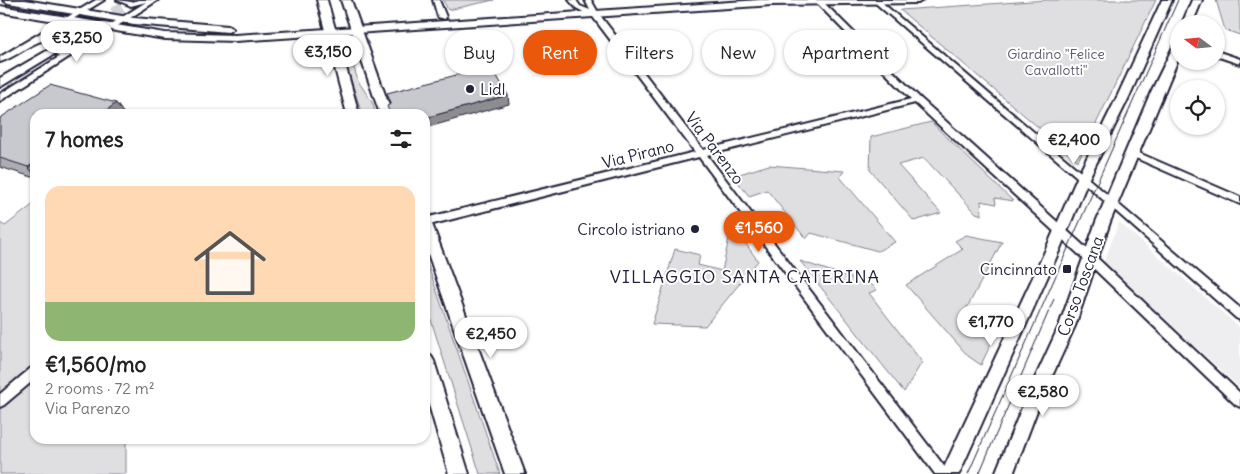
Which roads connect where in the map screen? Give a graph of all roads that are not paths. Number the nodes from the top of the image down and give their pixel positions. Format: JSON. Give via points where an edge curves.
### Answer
{"nodes":[{"id":1,"x":8,"y":0,"type":"edge"},
{"id":2,"x":102,"y":0,"type":"edge"},
{"id":3,"x":120,"y":0,"type":"edge"},
{"id":4,"x":148,"y":0,"type":"edge"},
{"id":5,"x":155,"y":0,"type":"edge"},
{"id":6,"x":322,"y":0,"type":"edge"},
{"id":7,"x":346,"y":0,"type":"edge"},
{"id":8,"x":436,"y":0,"type":"edge"},
{"id":9,"x":680,"y":0,"type":"edge"},
{"id":10,"x":818,"y":0,"type":"edge"},
{"id":11,"x":918,"y":0,"type":"edge"},
{"id":12,"x":1167,"y":0,"type":"edge"},
{"id":13,"x":1197,"y":0,"type":"edge"},
{"id":14,"x":876,"y":1,"type":"edge"},
{"id":15,"x":575,"y":4,"type":"edge"},
{"id":16,"x":592,"y":7,"type":"edge"},
{"id":17,"x":0,"y":9,"type":"edge"},
{"id":18,"x":81,"y":12,"type":"junction"},
{"id":19,"x":1191,"y":15,"type":"edge"},
{"id":20,"x":442,"y":17,"type":"junction"},
{"id":21,"x":124,"y":20,"type":"junction"},
{"id":22,"x":67,"y":21,"type":"junction"},
{"id":23,"x":355,"y":27,"type":"junction"},
{"id":24,"x":112,"y":28,"type":"junction"},
{"id":25,"x":329,"y":29,"type":"junction"},
{"id":26,"x":35,"y":40,"type":"junction"},
{"id":27,"x":1225,"y":56,"type":"edge"},
{"id":28,"x":0,"y":60,"type":"edge"},
{"id":29,"x":1240,"y":62,"type":"edge"},
{"id":30,"x":1170,"y":64,"type":"edge"},
{"id":31,"x":0,"y":73,"type":"edge"},
{"id":32,"x":30,"y":79,"type":"junction"},
{"id":33,"x":0,"y":83,"type":"edge"},
{"id":34,"x":0,"y":98,"type":"edge"},
{"id":35,"x":917,"y":100,"type":"junction"},
{"id":36,"x":352,"y":109,"type":"edge"},
{"id":37,"x":384,"y":109,"type":"edge"},
{"id":38,"x":1132,"y":153,"type":"junction"},
{"id":39,"x":701,"y":154,"type":"junction"},
{"id":40,"x":1083,"y":178,"type":"junction"},
{"id":41,"x":1240,"y":201,"type":"edge"},
{"id":42,"x":1112,"y":203,"type":"junction"},
{"id":43,"x":430,"y":222,"type":"edge"},
{"id":44,"x":1060,"y":231,"type":"junction"},
{"id":45,"x":430,"y":237,"type":"edge"},
{"id":46,"x":1091,"y":259,"type":"junction"},
{"id":47,"x":1240,"y":315,"type":"edge"},
{"id":48,"x":30,"y":376,"type":"edge"},
{"id":49,"x":430,"y":378,"type":"edge"},
{"id":50,"x":0,"y":401,"type":"edge"},
{"id":51,"x":1240,"y":401,"type":"edge"},
{"id":52,"x":459,"y":474,"type":"edge"},
{"id":53,"x":515,"y":474,"type":"edge"},
{"id":54,"x":943,"y":474,"type":"edge"},
{"id":55,"x":950,"y":474,"type":"edge"},
{"id":56,"x":1004,"y":474,"type":"edge"}],
"edges":[{"from":1,"to":18,"type":"street"},
{"from":2,"to":18,"type":"street"},
{"from":3,"to":4,"type":"street","via":[[131,4]]},
{"from":5,"to":21,"type":"street"},
{"from":6,"to":25,"type":"main road"},
{"from":7,"to":23,"type":"main road"},
{"from":8,"to":20,"type":"street"},
{"from":9,"to":16,"type":"street"},
{"from":10,"to":14,"type":"street"},
{"from":10,"to":16,"type":"street"},
{"from":10,"to":35,"type":"street"},
{"from":11,"to":14,"type":"street"},
{"from":12,"to":40,"type":"street"},
{"from":13,"to":19,"type":"street"},
{"from":14,"to":40,"type":"street"},
{"from":15,"to":16,"type":"street"},
{"from":15,"to":20,"type":"street"},
{"from":16,"to":23,"type":"street"},
{"from":16,"to":39,"type":"street","name":"Via Parenzo"},
{"from":17,"to":22,"type":"street"},
{"from":18,"to":21,"type":"street"},
{"from":18,"to":22,"type":"street"},
{"from":20,"to":23,"type":"street"},
{"from":21,"to":24,"type":"street"},
{"from":21,"to":25,"type":"street","via":[[220,29]]},
{"from":22,"to":24,"type":"street"},
{"from":22,"to":26,"type":"street"},
{"from":23,"to":25,"type":"street"},
{"from":23,"to":37,"type":"main road"},
{"from":24,"to":25,"type":"street","via":[[189,38],[244,38]]},
{"from":24,"to":32,"type":"street"},
{"from":25,"to":36,"type":"main road"},
{"from":26,"to":28,"type":"street"},
{"from":26,"to":32,"type":"street","via":[[62,37],[71,44]]},
{"from":27,"to":29,"type":"street"},
{"from":30,"to":38,"type":"street","name":"Corso Toscana"},
{"from":31,"to":33,"type":"main road","via":[[52,46]]},
{"from":32,"to":34,"type":"street"},
{"from":35,"to":39,"type":"street","name":"Via Pirano"},
{"from":35,"to":44,"type":"street"},
{"from":38,"to":41,"type":"street"},
{"from":38,"to":42,"type":"street","name":"Corso Toscana"},
{"from":39,"to":43,"type":"street","name":"Via Pirano"},
{"from":39,"to":54,"type":"street","name":"Via Parenzo"},
{"from":40,"to":42,"type":"street"},
{"from":40,"to":44,"type":"street"},
{"from":42,"to":46,"type":"street","name":"Corso Toscana"},
{"from":42,"to":47,"type":"street"},
{"from":44,"to":46,"type":"street"},
{"from":44,"to":55,"type":"street"},
{"from":45,"to":53,"type":"main road"},
{"from":46,"to":51,"type":"street"},
{"from":46,"to":56,"type":"street","name":"Corso Toscana","via":[[1067,326]]},
{"from":48,"to":50,"type":"street"},
{"from":49,"to":52,"type":"main road"}]}
